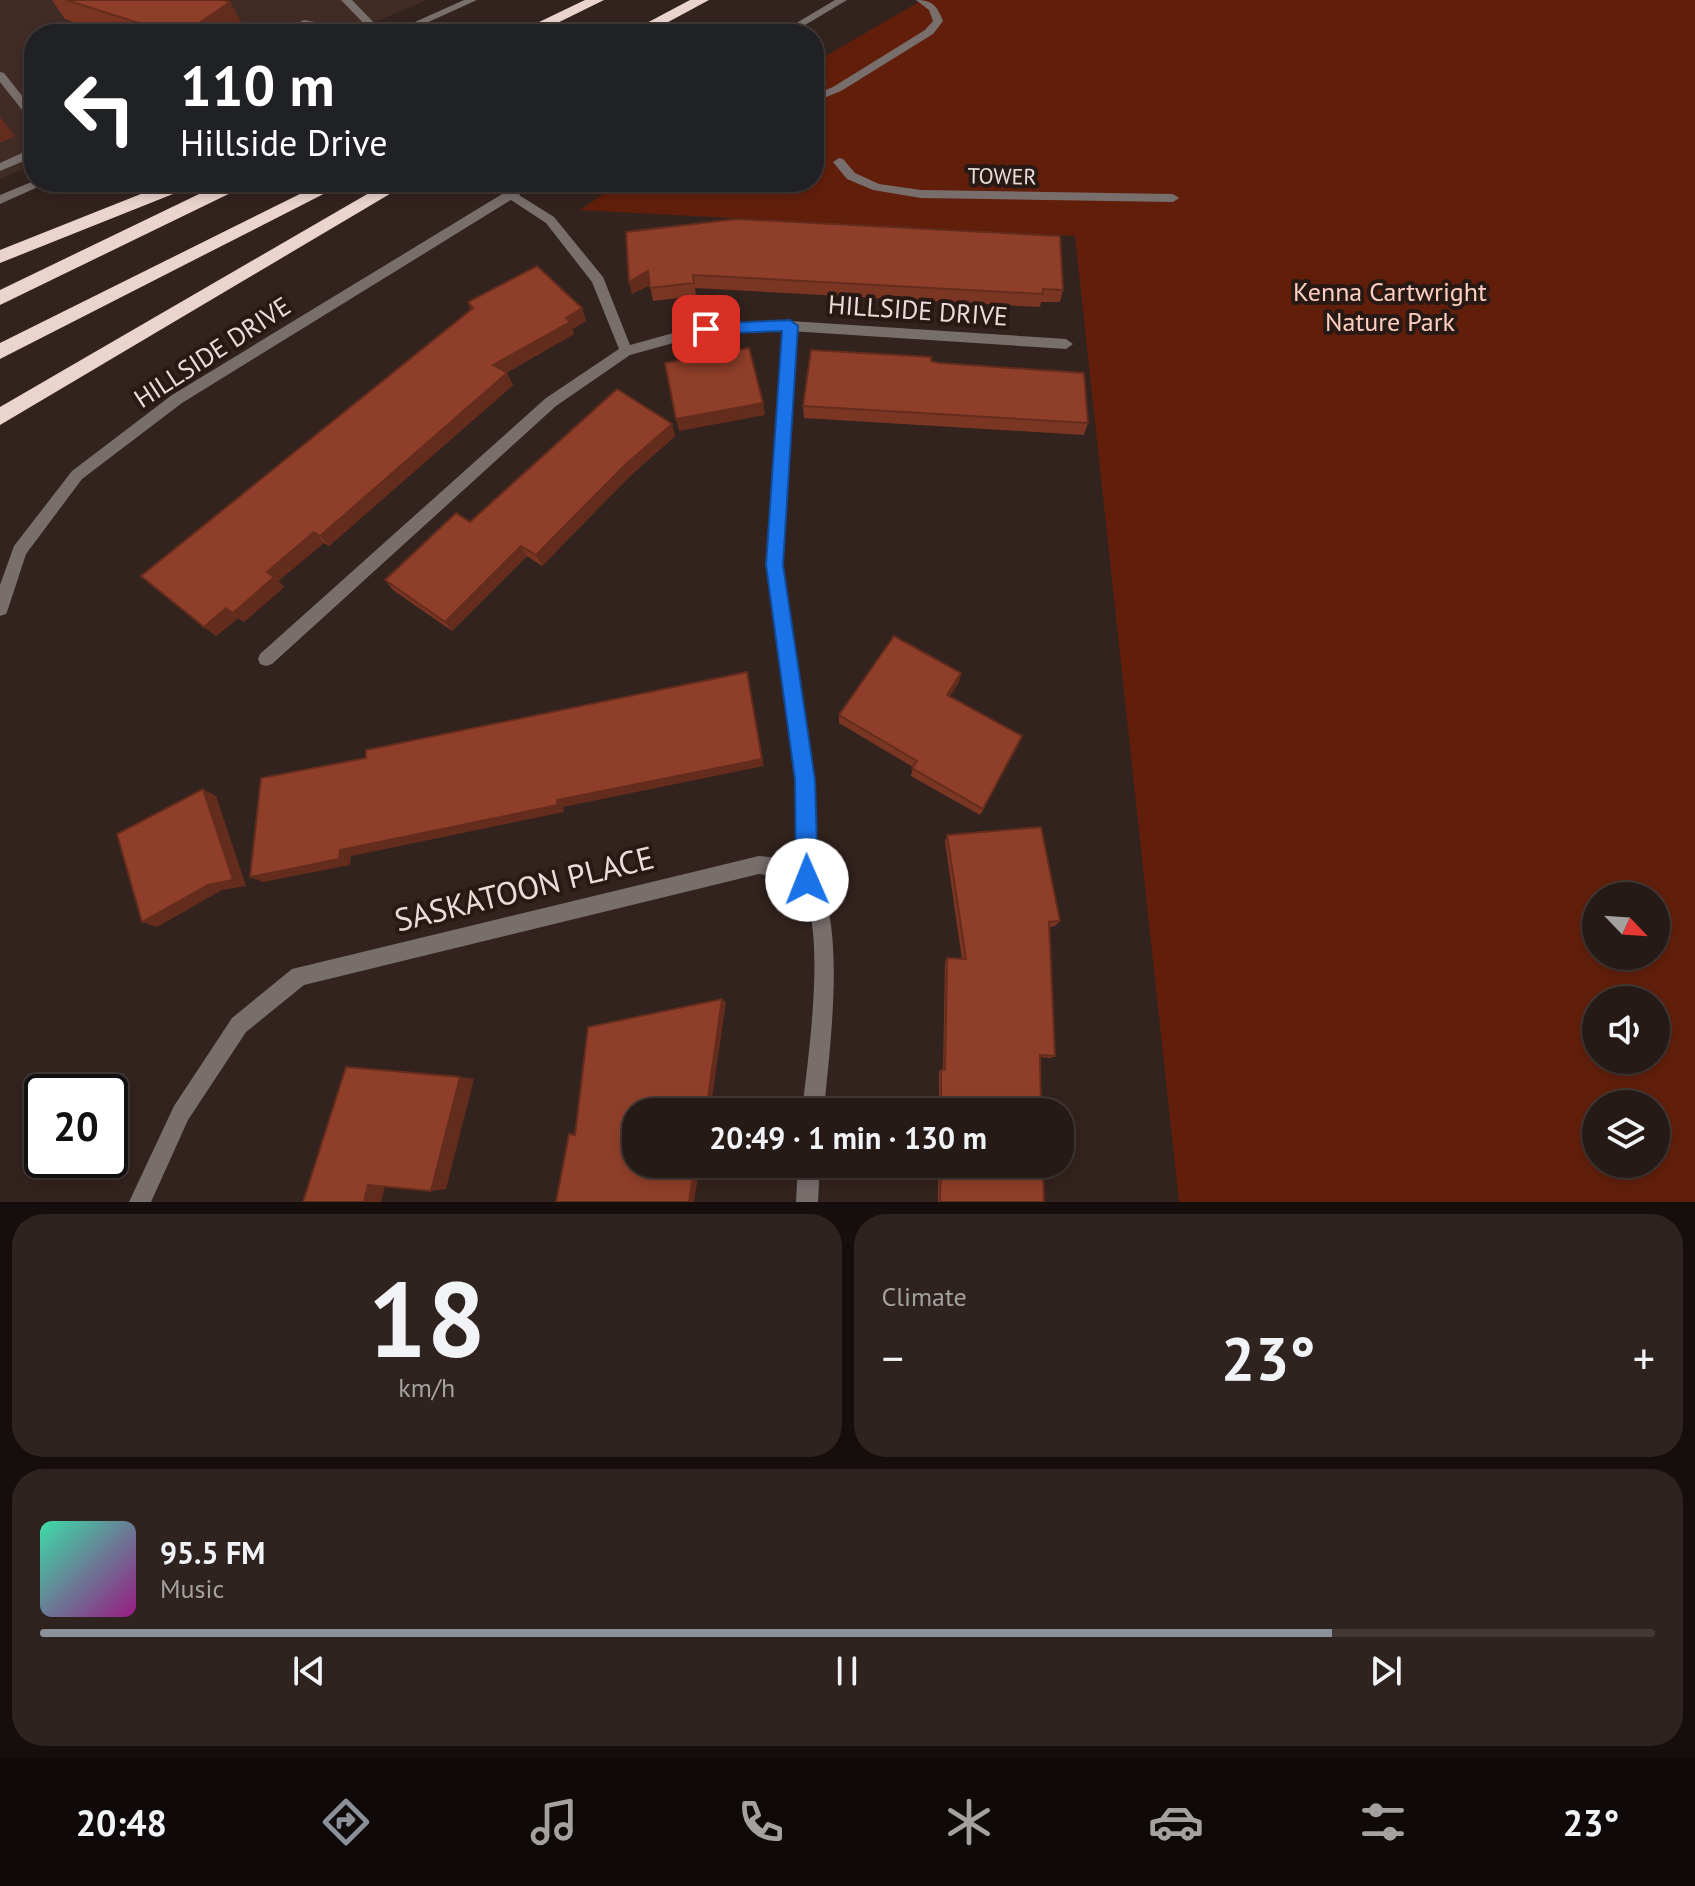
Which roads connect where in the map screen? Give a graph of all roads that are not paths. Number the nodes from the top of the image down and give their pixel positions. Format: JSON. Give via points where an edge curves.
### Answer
{"nodes":[{"id":1,"x":346,"y":0,"type":"edge"},
{"id":2,"x":472,"y":0,"type":"edge"},
{"id":3,"x":597,"y":0,"type":"edge"},
{"id":4,"x":612,"y":0,"type":"edge"},
{"id":5,"x":702,"y":0,"type":"edge"},
{"id":6,"x":719,"y":0,"type":"edge"},
{"id":7,"x":842,"y":0,"type":"edge"},
{"id":8,"x":921,"y":0,"type":"edge"},
{"id":9,"x":370,"y":24,"type":"edge"},
{"id":10,"x":416,"y":24,"type":"edge"},
{"id":11,"x":544,"y":24,"type":"edge"},
{"id":12,"x":563,"y":24,"type":"edge"},
{"id":13,"x":654,"y":24,"type":"edge"},
{"id":14,"x":677,"y":24,"type":"edge"},
{"id":15,"x":800,"y":24,"type":"edge"},
{"id":16,"x":0,"y":75,"type":"edge"},
{"id":17,"x":824,"y":95,"type":"edge"},
{"id":18,"x":24,"y":105,"type":"edge"},
{"id":19,"x":24,"y":162,"type":"edge"},
{"id":20,"x":839,"y":162,"type":"dead end"},
{"id":21,"x":0,"y":167,"type":"edge"},
{"id":22,"x":24,"y":190,"type":"edge"},
{"id":23,"x":162,"y":192,"type":"edge"},
{"id":24,"x":218,"y":192,"type":"edge"},
{"id":25,"x":318,"y":192,"type":"edge"},
{"id":26,"x":384,"y":192,"type":"edge"},
{"id":27,"x":514,"y":192,"type":"edge"},
{"id":28,"x":510,"y":194,"type":"junction"},
{"id":29,"x":1173,"y":198,"type":"dead end"},
{"id":30,"x":0,"y":200,"type":"edge"},
{"id":31,"x":0,"y":257,"type":"edge"},
{"id":32,"x":0,"y":298,"type":"edge"},
{"id":33,"x":790,"y":326,"type":"junction"},
{"id":34,"x":1066,"y":344,"type":"dead end"},
{"id":35,"x":626,"y":351,"type":"junction"},
{"id":36,"x":0,"y":352,"type":"edge"},
{"id":37,"x":0,"y":417,"type":"edge"},
{"id":38,"x":0,"y":609,"type":"edge"},
{"id":39,"x":266,"y":659,"type":"dead end"},
{"id":40,"x":807,"y":880,"type":"junction"},
{"id":41,"x":814,"y":1098,"type":"edge"},
{"id":42,"x":808,"y":1178,"type":"edge"},
{"id":43,"x":140,"y":1202,"type":"edge"},
{"id":44,"x":807,"y":1202,"type":"edge"}],
"edges":[{"from":1,"to":9,"type":"street"},
{"from":2,"to":10,"type":"street"},
{"from":3,"to":11,"type":"highway"},
{"from":4,"to":12,"type":"highway"},
{"from":5,"to":13,"type":"highway"},
{"from":6,"to":14,"type":"highway"},
{"from":7,"to":15,"type":"street"},
{"from":8,"to":17,"type":"street","via":[[933,8],[938,21],[929,32]]},
{"from":16,"to":18,"type":"street"},
{"from":19,"to":21,"type":"street"},
{"from":20,"to":29,"type":"street","name":"TOWER","via":[[864,182],[921,194]]},
{"from":22,"to":30,"type":"street"},
{"from":23,"to":31,"type":"highway"},
{"from":24,"to":32,"type":"highway"},
{"from":25,"to":36,"type":"highway"},
{"from":26,"to":37,"type":"highway"},
{"from":27,"to":28,"type":"street","name":"HILLSIDE DRIVE"},
{"from":28,"to":35,"type":"street","via":[[550,220],[598,280]]},
{"from":28,"to":38,"type":"street","name":"HILLSIDE DRIVE","via":[[177,399],[77,475],[19,551]]},
{"from":33,"to":34,"type":"street","name":"HILLSIDE DRIVE"},
{"from":33,"to":35,"type":"street","name":"HILLSIDE DRIVE","via":[[706,329]]},
{"from":33,"to":40,"type":"street","via":[[774,565],[805,780]]},
{"from":35,"to":39,"type":"street","name":"HILLSIDE DRIVE","via":[[551,402]]},
{"from":40,"to":41,"type":"street","via":[[820,909],[825,943]]},
{"from":40,"to":43,"type":"street","name":"SASKATOON PLACE","via":[[784,868],[759,865],[299,976],[239,1025],[181,1113]]},
{"from":42,"to":44,"type":"street"}]}
